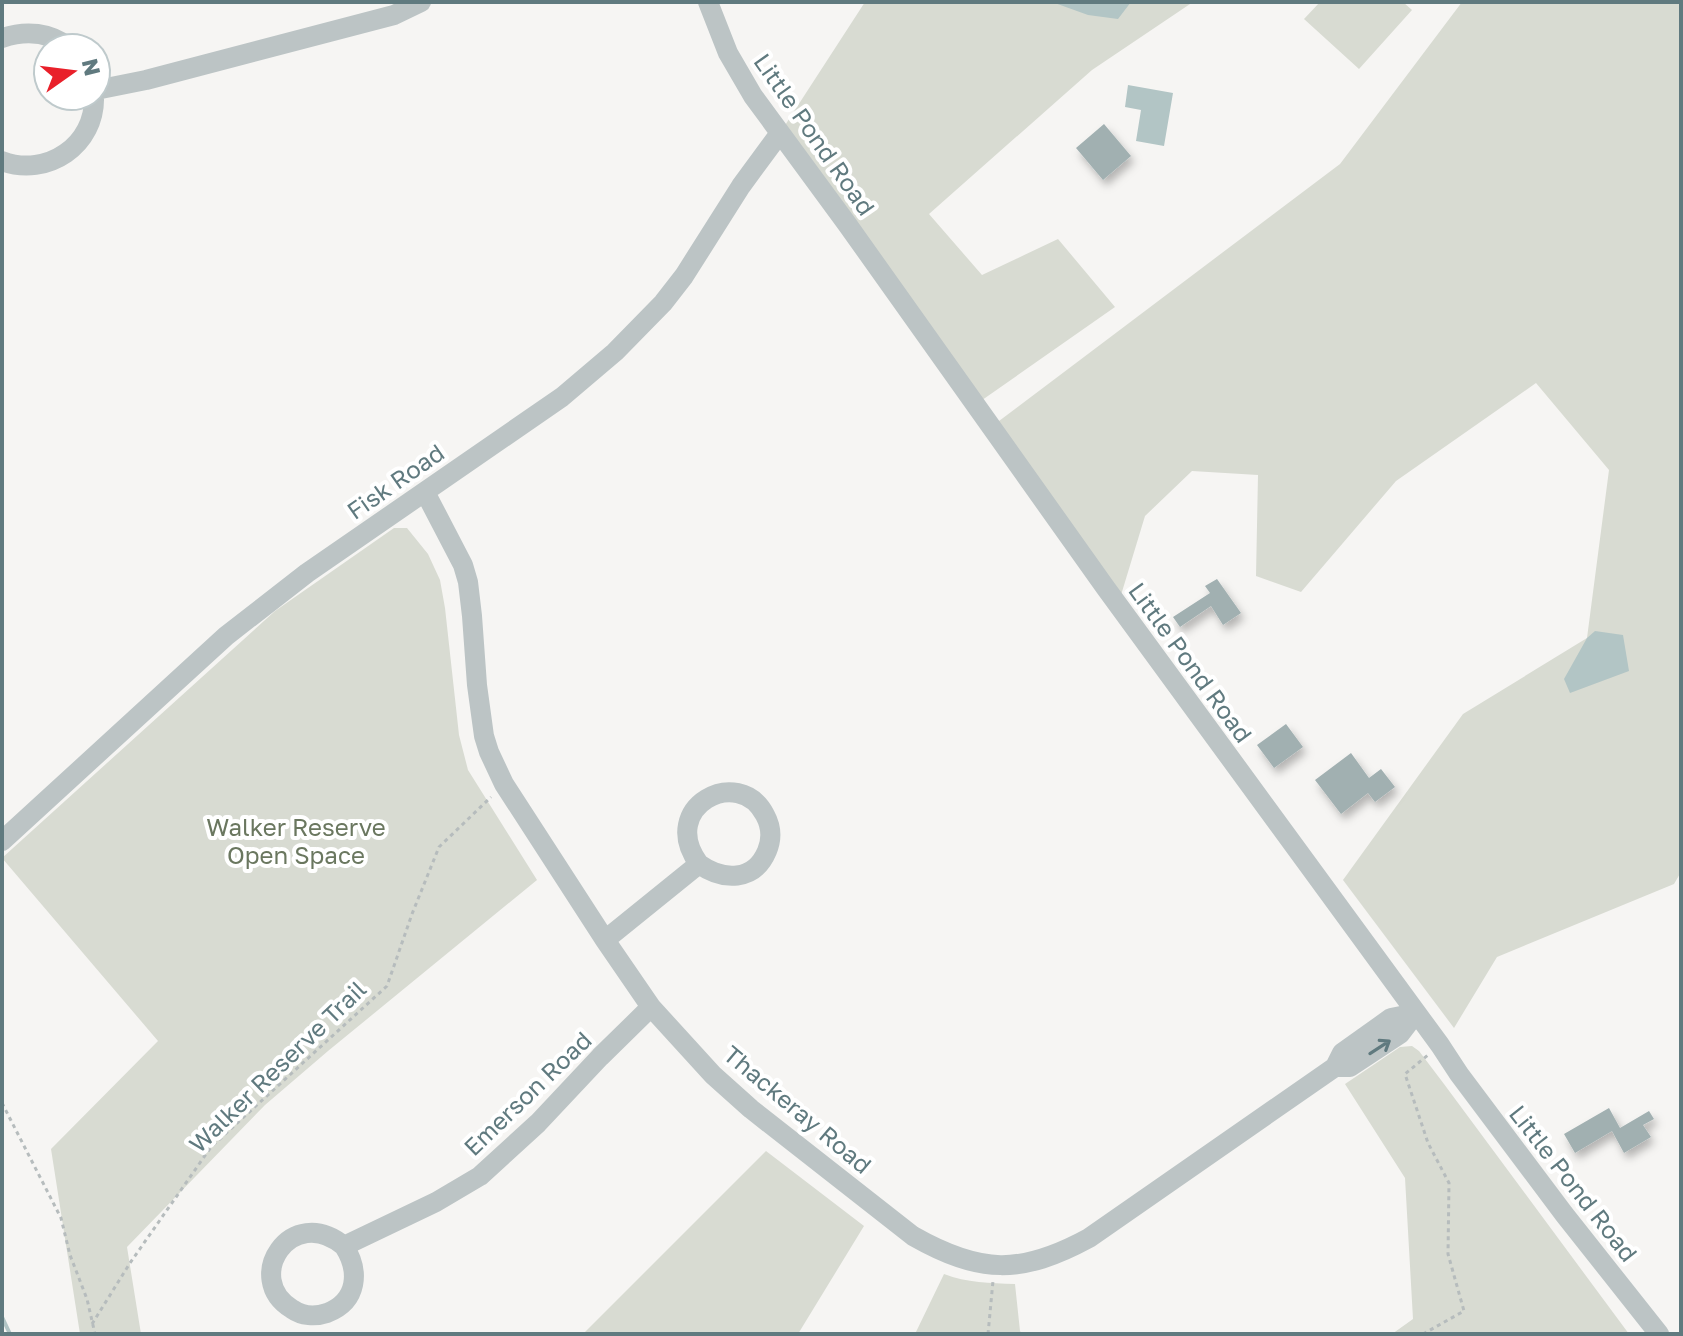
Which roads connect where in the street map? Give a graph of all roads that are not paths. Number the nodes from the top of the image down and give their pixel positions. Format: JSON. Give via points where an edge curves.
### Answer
{"nodes":[{"id":1,"x":421,"y":2,"type":"edge"},
{"id":2,"x":708,"y":2,"type":"edge"},
{"id":3,"x":32,"y":33,"type":"edge"},
{"id":4,"x":2,"y":38,"type":"edge"},
{"id":5,"x":112,"y":89,"type":"edge"},
{"id":6,"x":93,"y":112,"type":"edge"},
{"id":7,"x":780,"y":133,"type":"junction"},
{"id":8,"x":2,"y":161,"type":"edge"},
{"id":9,"x":425,"y":492,"type":"junction"},
{"id":10,"x":2,"y":841,"type":"edge"},
{"id":11,"x":699,"y":864,"type":"junction"},
{"id":12,"x":605,"y":940,"type":"junction"},
{"id":13,"x":651,"y":1007,"type":"junction"},
{"id":14,"x":1416,"y":1013,"type":"junction"},
{"id":15,"x":344,"y":1246,"type":"junction"},
{"id":16,"x":1659,"y":1334,"type":"edge"}],
"edges":[{"from":1,"to":5,"type":"street","via":[[394,15]]},
{"from":2,"to":7,"type":"street","name":"Little Pond Road","via":[[728,53]]},
{"from":3,"to":4,"type":"street"},
{"from":6,"to":8,"type":"street","via":[[85,134],[56,161],[17,166]]},
{"from":7,"to":9,"type":"street","name":"Fisk Road","via":[[684,276],[615,352],[562,397]]},
{"from":7,"to":14,"type":"street","name":"Little Pond Road"},
{"from":9,"to":10,"type":"street","name":"Fisk Road","via":[[226,636]]},
{"from":9,"to":12,"type":"street","name":"Thackeray Road","via":[[468,582],[489,752],[504,784]]},
{"from":11,"to":11,"type":"street","via":[[710,872],[738,876],[761,861],[771,835],[762,809],[752,799],[726,792],[712,795],[692,814],[687,840]]},
{"from":11,"to":12,"type":"street"},
{"from":12,"to":13,"type":"street","name":"Thackeray Road"},
{"from":13,"to":14,"type":"street","name":"Thackeray Road","via":[[751,1109],[913,1236],[943,1253],[995,1266],[1059,1255],[1089,1238],[1335,1067],[1350,1067],[1400,1034]]},
{"from":13,"to":15,"type":"street","name":"Emerson Road","via":[[480,1176]]},
{"from":14,"to":16,"type":"street","name":"Little Pond Road"},
{"from":15,"to":15,"type":"street","via":[[308,1232],[285,1243],[276,1254],[271,1280],[283,1303],[308,1316],[336,1309],[353,1287],[355,1272]]}]}
